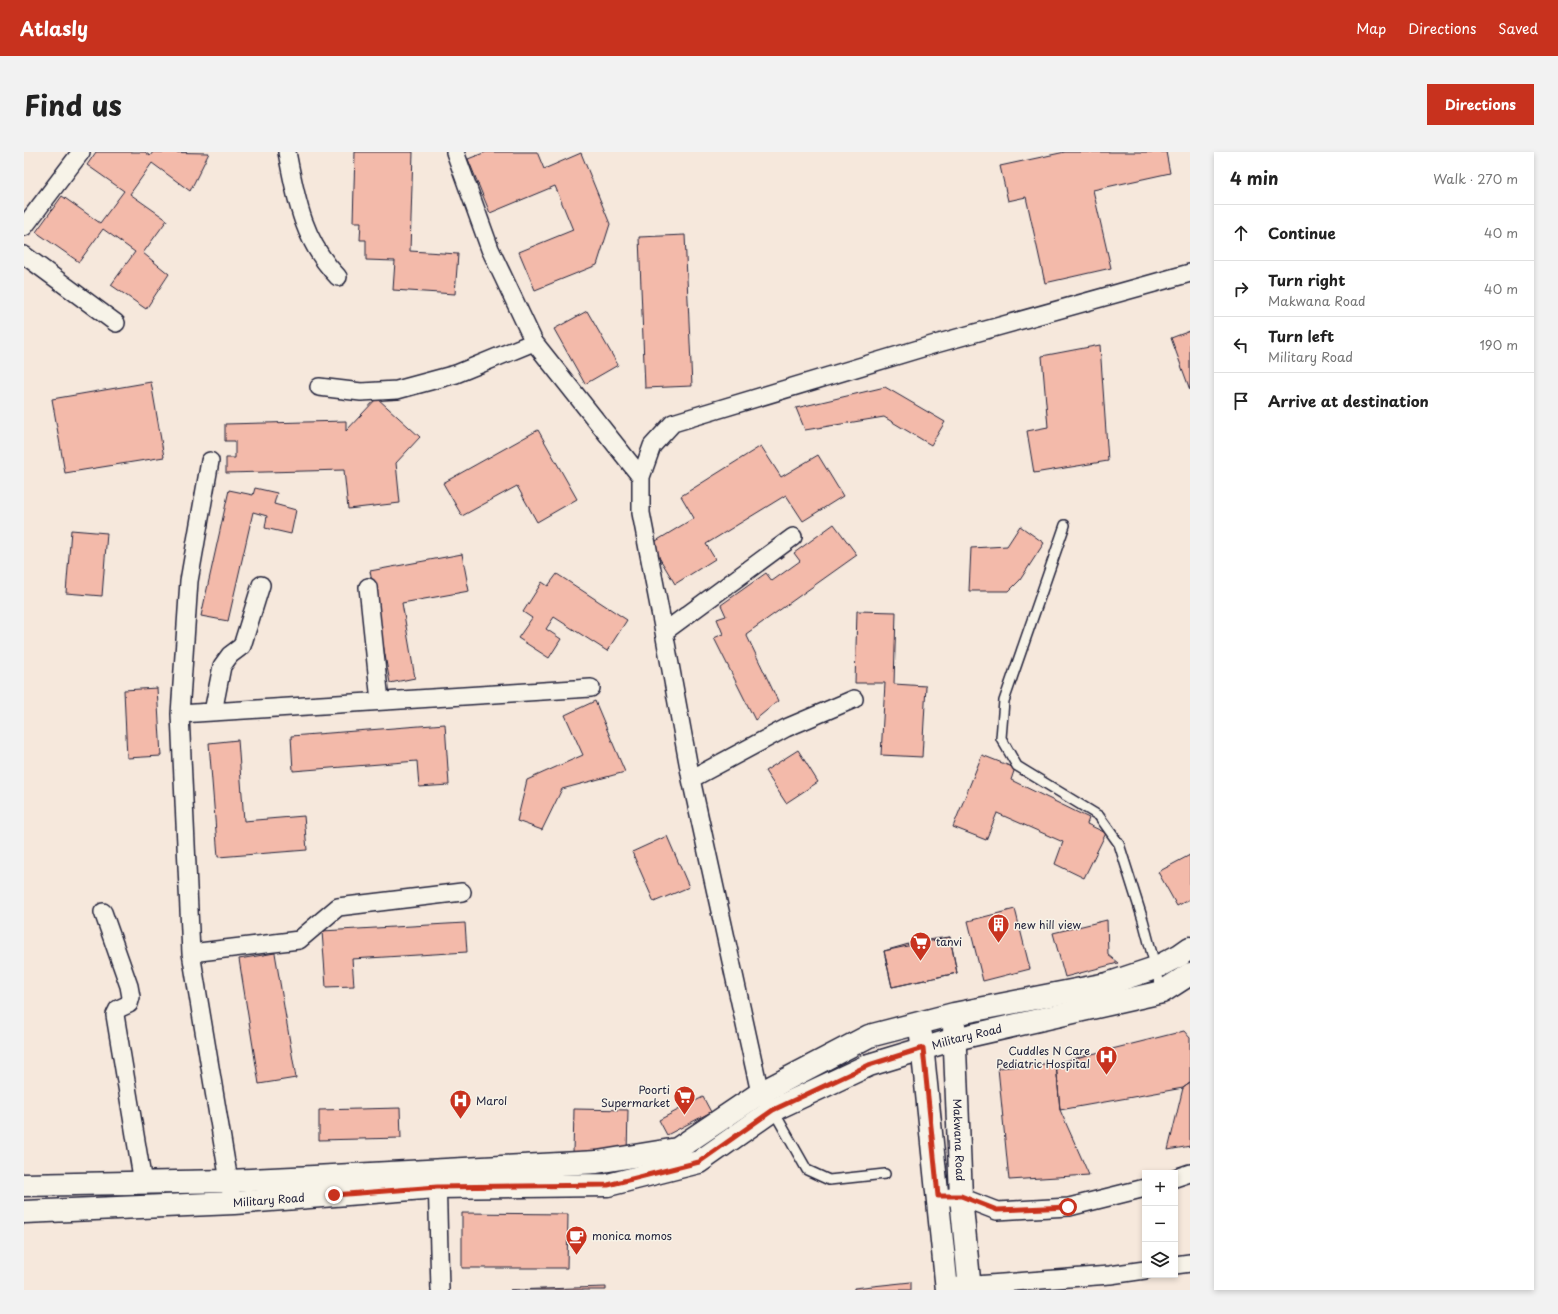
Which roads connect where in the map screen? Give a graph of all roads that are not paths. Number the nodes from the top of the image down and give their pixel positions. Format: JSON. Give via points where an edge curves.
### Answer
{"nodes":[{"id":1,"x":81,"y":152,"type":"edge"},
{"id":2,"x":287,"y":152,"type":"edge"},
{"id":3,"x":455,"y":152,"type":"edge"},
{"id":4,"x":24,"y":227,"type":"edge"},
{"id":5,"x":24,"y":255,"type":"edge"},
{"id":6,"x":1190,"y":273,"type":"edge"},
{"id":7,"x":338,"y":277,"type":"dead end"},
{"id":8,"x":116,"y":323,"type":"dead end"},
{"id":9,"x":534,"y":342,"type":"junction"},
{"id":10,"x":319,"y":386,"type":"dead end"},
{"id":11,"x":210,"y":461,"type":"dead end"},
{"id":12,"x":641,"y":477,"type":"junction"},
{"id":13,"x":1065,"y":525,"type":"dead end"},
{"id":14,"x":793,"y":538,"type":"dead end"},
{"id":15,"x":261,"y":585,"type":"dead end"},
{"id":16,"x":368,"y":587,"type":"dead end"},
{"id":17,"x":664,"y":632,"type":"junction"},
{"id":18,"x":591,"y":688,"type":"dead end"},
{"id":19,"x":854,"y":699,"type":"dead end"},
{"id":20,"x":380,"y":701,"type":"junction"},
{"id":21,"x":213,"y":712,"type":"junction"},
{"id":22,"x":180,"y":714,"type":"junction"},
{"id":23,"x":690,"y":779,"type":"junction"},
{"id":24,"x":462,"y":892,"type":"dead end"},
{"id":25,"x":103,"y":912,"type":"dead end"},
{"id":26,"x":192,"y":953,"type":"junction"},
{"id":27,"x":1188,"y":963,"type":"edge"},
{"id":28,"x":1155,"y":968,"type":"junction"},
{"id":29,"x":1162,"y":992,"type":"junction"},
{"id":30,"x":954,"y":1014,"type":"junction"},
{"id":31,"x":920,"y":1023,"type":"junction"},
{"id":32,"x":955,"y":1039,"type":"junction"},
{"id":33,"x":923,"y":1048,"type":"junction"},
{"id":34,"x":760,"y":1093,"type":"junction"},
{"id":35,"x":773,"y":1110,"type":"junction"},
{"id":36,"x":604,"y":1160,"type":"junction"},
{"id":37,"x":960,"y":1161,"type":"junction"},
{"id":38,"x":934,"y":1163,"type":"junction"},
{"id":39,"x":1190,"y":1173,"type":"edge"},
{"id":40,"x":886,"y":1174,"type":"dead end"},
{"id":41,"x":1178,"y":1177,"type":"edge"},
{"id":42,"x":437,"y":1178,"type":"junction"},
{"id":43,"x":229,"y":1181,"type":"junction"},
{"id":44,"x":143,"y":1183,"type":"junction"},
{"id":45,"x":24,"y":1184,"type":"edge"},
{"id":46,"x":608,"y":1185,"type":"junction"},
{"id":47,"x":324,"y":1186,"type":"junction"},
{"id":48,"x":1142,"y":1189,"type":"edge"},
{"id":49,"x":938,"y":1196,"type":"junction"},
{"id":50,"x":961,"y":1196,"type":"junction"},
{"id":51,"x":234,"y":1203,"type":"junction"},
{"id":52,"x":24,"y":1212,"type":"edge"},
{"id":53,"x":1190,"y":1263,"type":"edge"},
{"id":54,"x":1178,"y":1265,"type":"edge"},
{"id":55,"x":1142,"y":1270,"type":"edge"},
{"id":56,"x":1084,"y":1283,"type":"edge"},
{"id":57,"x":970,"y":1288,"type":"edge"},
{"id":58,"x":947,"y":1289,"type":"edge"},
{"id":59,"x":440,"y":1290,"type":"edge"}],
"edges":[{"from":1,"to":4,"type":"street"},
{"from":2,"to":7,"type":"street","via":[[296,200],[312,242],[325,264]]},
{"from":3,"to":9,"type":"street","via":[[490,249]]},
{"from":5,"to":8,"type":"street"},
{"from":6,"to":12,"type":"street","via":[[932,345],[673,423],[652,446]]},
{"from":9,"to":10,"type":"street","via":[[456,374],[397,390],[360,392]]},
{"from":9,"to":12,"type":"street"},
{"from":11,"to":22,"type":"street","via":[[189,581]]},
{"from":12,"to":17,"type":"street","via":[[641,513]]},
{"from":13,"to":28,"type":"lane","via":[[1004,701],[1001,738],[1017,766],[1099,816],[1119,844]]},
{"from":14,"to":17,"type":"street"},
{"from":15,"to":21,"type":"street","via":[[242,646],[230,655],[222,666]]},
{"from":16,"to":20,"type":"street"},
{"from":17,"to":23,"type":"street"},
{"from":18,"to":20,"type":"street"},
{"from":19,"to":23,"type":"street","via":[[786,728]]},
{"from":20,"to":21,"type":"street"},
{"from":21,"to":22,"type":"street"},
{"from":22,"to":26,"type":"street"},
{"from":23,"to":34,"type":"street"},
{"from":24,"to":26,"type":"street","via":[[338,907],[299,940]]},
{"from":25,"to":44,"type":"street","via":[[131,997],[129,1004],[118,1009],[115,1015]]},
{"from":26,"to":43,"type":"street"},
{"from":27,"to":28,"type":"street"},
{"from":27,"to":29,"type":"street","name":"Military Road"},
{"from":28,"to":29,"type":"lane"},
{"from":28,"to":30,"type":"street","via":[[1107,984]]},
{"from":29,"to":32,"type":"street","name":"Military Road"},
{"from":30,"to":31,"type":"street"},
{"from":30,"to":32,"type":"street","name":"Makwana Road"},
{"from":31,"to":33,"type":"street"},
{"from":31,"to":34,"type":"street","via":[[869,1036]]},
{"from":32,"to":33,"type":"street","name":"Military Road"},
{"from":32,"to":37,"type":"street","name":"Makwana Road"},
{"from":33,"to":35,"type":"street","name":"Military Road","via":[[869,1065]]},
{"from":33,"to":38,"type":"street"},
{"from":34,"to":35,"type":"street"},
{"from":34,"to":36,"type":"street","via":[[677,1149]]},
{"from":35,"to":40,"type":"lane","via":[[807,1170],[829,1180]]},
{"from":35,"to":46,"type":"street","name":"Military Road","via":[[699,1162]]},
{"from":36,"to":42,"type":"street"},
{"from":36,"to":46,"type":"street"},
{"from":37,"to":38,"type":"street"},
{"from":37,"to":50,"type":"street","name":"Makwana Road"},
{"from":38,"to":49,"type":"street"},
{"from":39,"to":41,"type":"street"},
{"from":42,"to":46,"type":"street","name":"Military Road"},
{"from":42,"to":47,"type":"street","name":"Military Road"},
{"from":42,"to":59,"type":"street"},
{"from":43,"to":44,"type":"street"},
{"from":43,"to":47,"type":"street"},
{"from":43,"to":51,"type":"street"},
{"from":44,"to":45,"type":"street"},
{"from":47,"to":51,"type":"street","name":"Military Road"},
{"from":48,"to":50,"type":"street","via":[[1068,1207],[997,1210]]},
{"from":49,"to":50,"type":"street"},
{"from":49,"to":58,"type":"street"},
{"from":50,"to":57,"type":"street","name":"Makwana Road"},
{"from":51,"to":52,"type":"street","name":"Military Road"},
{"from":53,"to":54,"type":"street"},
{"from":55,"to":56,"type":"street","via":[[1110,1275]]},
{"from":56,"to":57,"type":"street"},
{"from":57,"to":58,"type":"street"}]}
